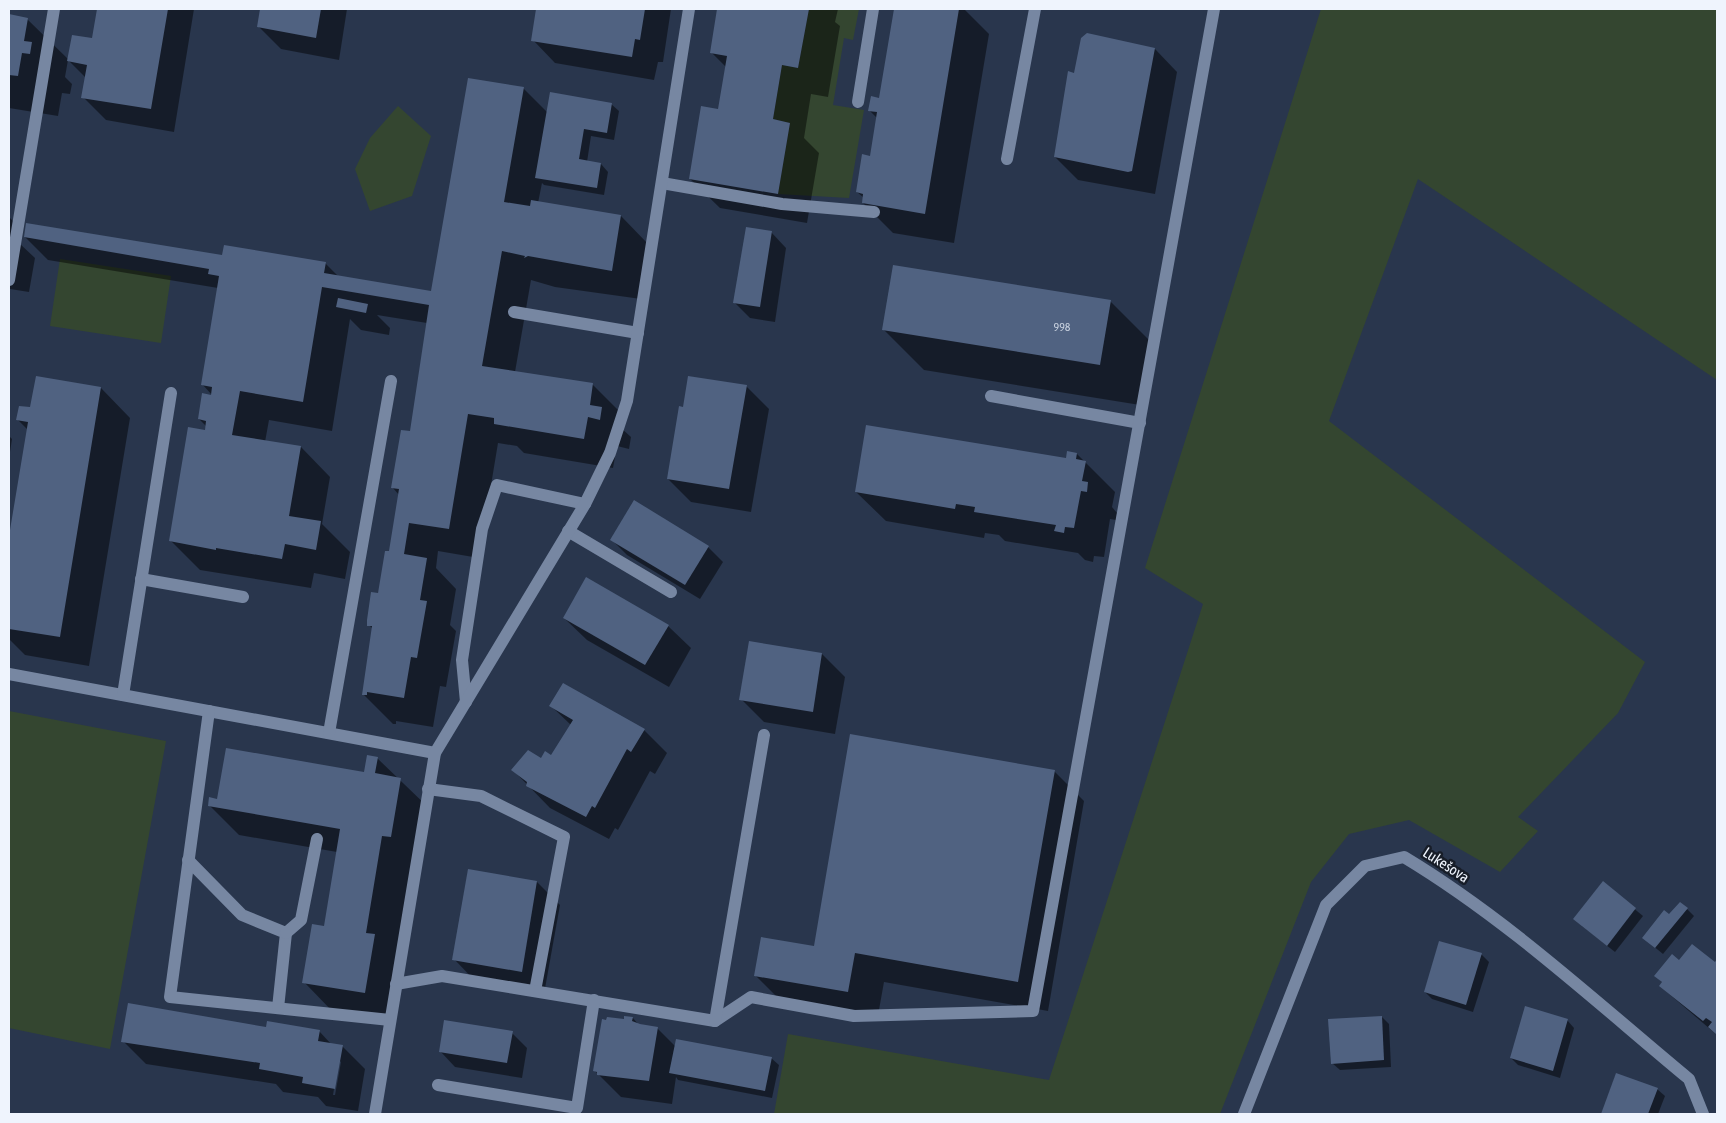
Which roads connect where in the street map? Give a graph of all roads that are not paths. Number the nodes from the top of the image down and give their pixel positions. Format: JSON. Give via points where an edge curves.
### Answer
{"nodes":[{"id":1,"x":54,"y":9,"type":"edge"},
{"id":2,"x":689,"y":9,"type":"edge"},
{"id":3,"x":873,"y":9,"type":"edge"},
{"id":4,"x":1036,"y":9,"type":"edge"},
{"id":5,"x":1214,"y":9,"type":"edge"},
{"id":6,"x":858,"y":102,"type":"dead end"},
{"id":7,"x":1007,"y":159,"type":"dead end"},
{"id":8,"x":662,"y":183,"type":"junction"},
{"id":9,"x":874,"y":212,"type":"dead end"},
{"id":10,"x":9,"y":280,"type":"edge"},
{"id":11,"x":514,"y":312,"type":"dead end"},
{"id":12,"x":638,"y":333,"type":"junction"},
{"id":13,"x":391,"y":380,"type":"dead end"},
{"id":14,"x":171,"y":393,"type":"dead end"},
{"id":15,"x":991,"y":396,"type":"dead end"},
{"id":16,"x":1140,"y":423,"type":"junction"},
{"id":17,"x":585,"y":504,"type":"junction"},
{"id":18,"x":568,"y":531,"type":"junction"},
{"id":19,"x":142,"y":579,"type":"junction"},
{"id":20,"x":671,"y":592,"type":"dead end"},
{"id":21,"x":243,"y":597,"type":"dead end"},
{"id":22,"x":9,"y":674,"type":"edge"},
{"id":23,"x":123,"y":695,"type":"junction"},
{"id":24,"x":466,"y":702,"type":"junction"},
{"id":25,"x":209,"y":711,"type":"junction"},
{"id":26,"x":328,"y":733,"type":"junction"},
{"id":27,"x":764,"y":735,"type":"dead end"},
{"id":28,"x":435,"y":752,"type":"junction"},
{"id":29,"x":428,"y":789,"type":"junction"},
{"id":30,"x":317,"y":839,"type":"dead end"},
{"id":31,"x":188,"y":860,"type":"junction"},
{"id":32,"x":286,"y":933,"type":"junction"},
{"id":33,"x":396,"y":984,"type":"junction"},
{"id":34,"x":535,"y":991,"type":"junction"},
{"id":35,"x":594,"y":1000,"type":"junction"},
{"id":36,"x":278,"y":1008,"type":"junction"},
{"id":37,"x":390,"y":1020,"type":"junction"},
{"id":38,"x":716,"y":1021,"type":"junction"},
{"id":39,"x":438,"y":1085,"type":"dead end"},
{"id":40,"x":376,"y":1114,"type":"edge"},
{"id":41,"x":1244,"y":1114,"type":"edge"},
{"id":42,"x":1703,"y":1114,"type":"edge"}],
"edges":[{"from":1,"to":10,"type":"street"},
{"from":2,"to":8,"type":"street"},
{"from":3,"to":6,"type":"street"},
{"from":4,"to":7,"type":"street"},
{"from":5,"to":16,"type":"street"},
{"from":8,"to":9,"type":"street","via":[[782,204]]},
{"from":8,"to":12,"type":"street"},
{"from":11,"to":12,"type":"street"},
{"from":12,"to":17,"type":"street","via":[[627,401],[610,453]]},
{"from":13,"to":26,"type":"street"},
{"from":14,"to":19,"type":"street"},
{"from":15,"to":16,"type":"street"},
{"from":16,"to":38,"type":"street","via":[[1032,1012],[854,1016],[751,998]]},
{"from":17,"to":18,"type":"street"},
{"from":17,"to":24,"type":"street","via":[[497,485],[482,529],[462,660]]},
{"from":18,"to":20,"type":"street"},
{"from":18,"to":24,"type":"street"},
{"from":19,"to":21,"type":"street"},
{"from":19,"to":23,"type":"street"},
{"from":22,"to":23,"type":"street"},
{"from":23,"to":25,"type":"street"},
{"from":24,"to":28,"type":"street"},
{"from":25,"to":26,"type":"street"},
{"from":25,"to":31,"type":"street"},
{"from":26,"to":28,"type":"street"},
{"from":27,"to":38,"type":"street"},
{"from":28,"to":29,"type":"street"},
{"from":29,"to":33,"type":"street"},
{"from":29,"to":34,"type":"street","via":[[481,796],[564,836]]},
{"from":30,"to":32,"type":"street","via":[[301,920]]},
{"from":31,"to":32,"type":"street","via":[[242,915]]},
{"from":31,"to":36,"type":"street","via":[[170,997]]},
{"from":32,"to":36,"type":"street"},
{"from":33,"to":34,"type":"street","via":[[442,976]]},
{"from":33,"to":37,"type":"street"},
{"from":34,"to":35,"type":"street"},
{"from":35,"to":38,"type":"street"},
{"from":35,"to":39,"type":"street","via":[[577,1108]]},
{"from":36,"to":37,"type":"street"},
{"from":37,"to":40,"type":"street"},
{"from":41,"to":42,"type":"street","name":"Lukešova","via":[[1326,905],[1365,866],[1404,857],[1486,911],[1688,1078]]}]}
